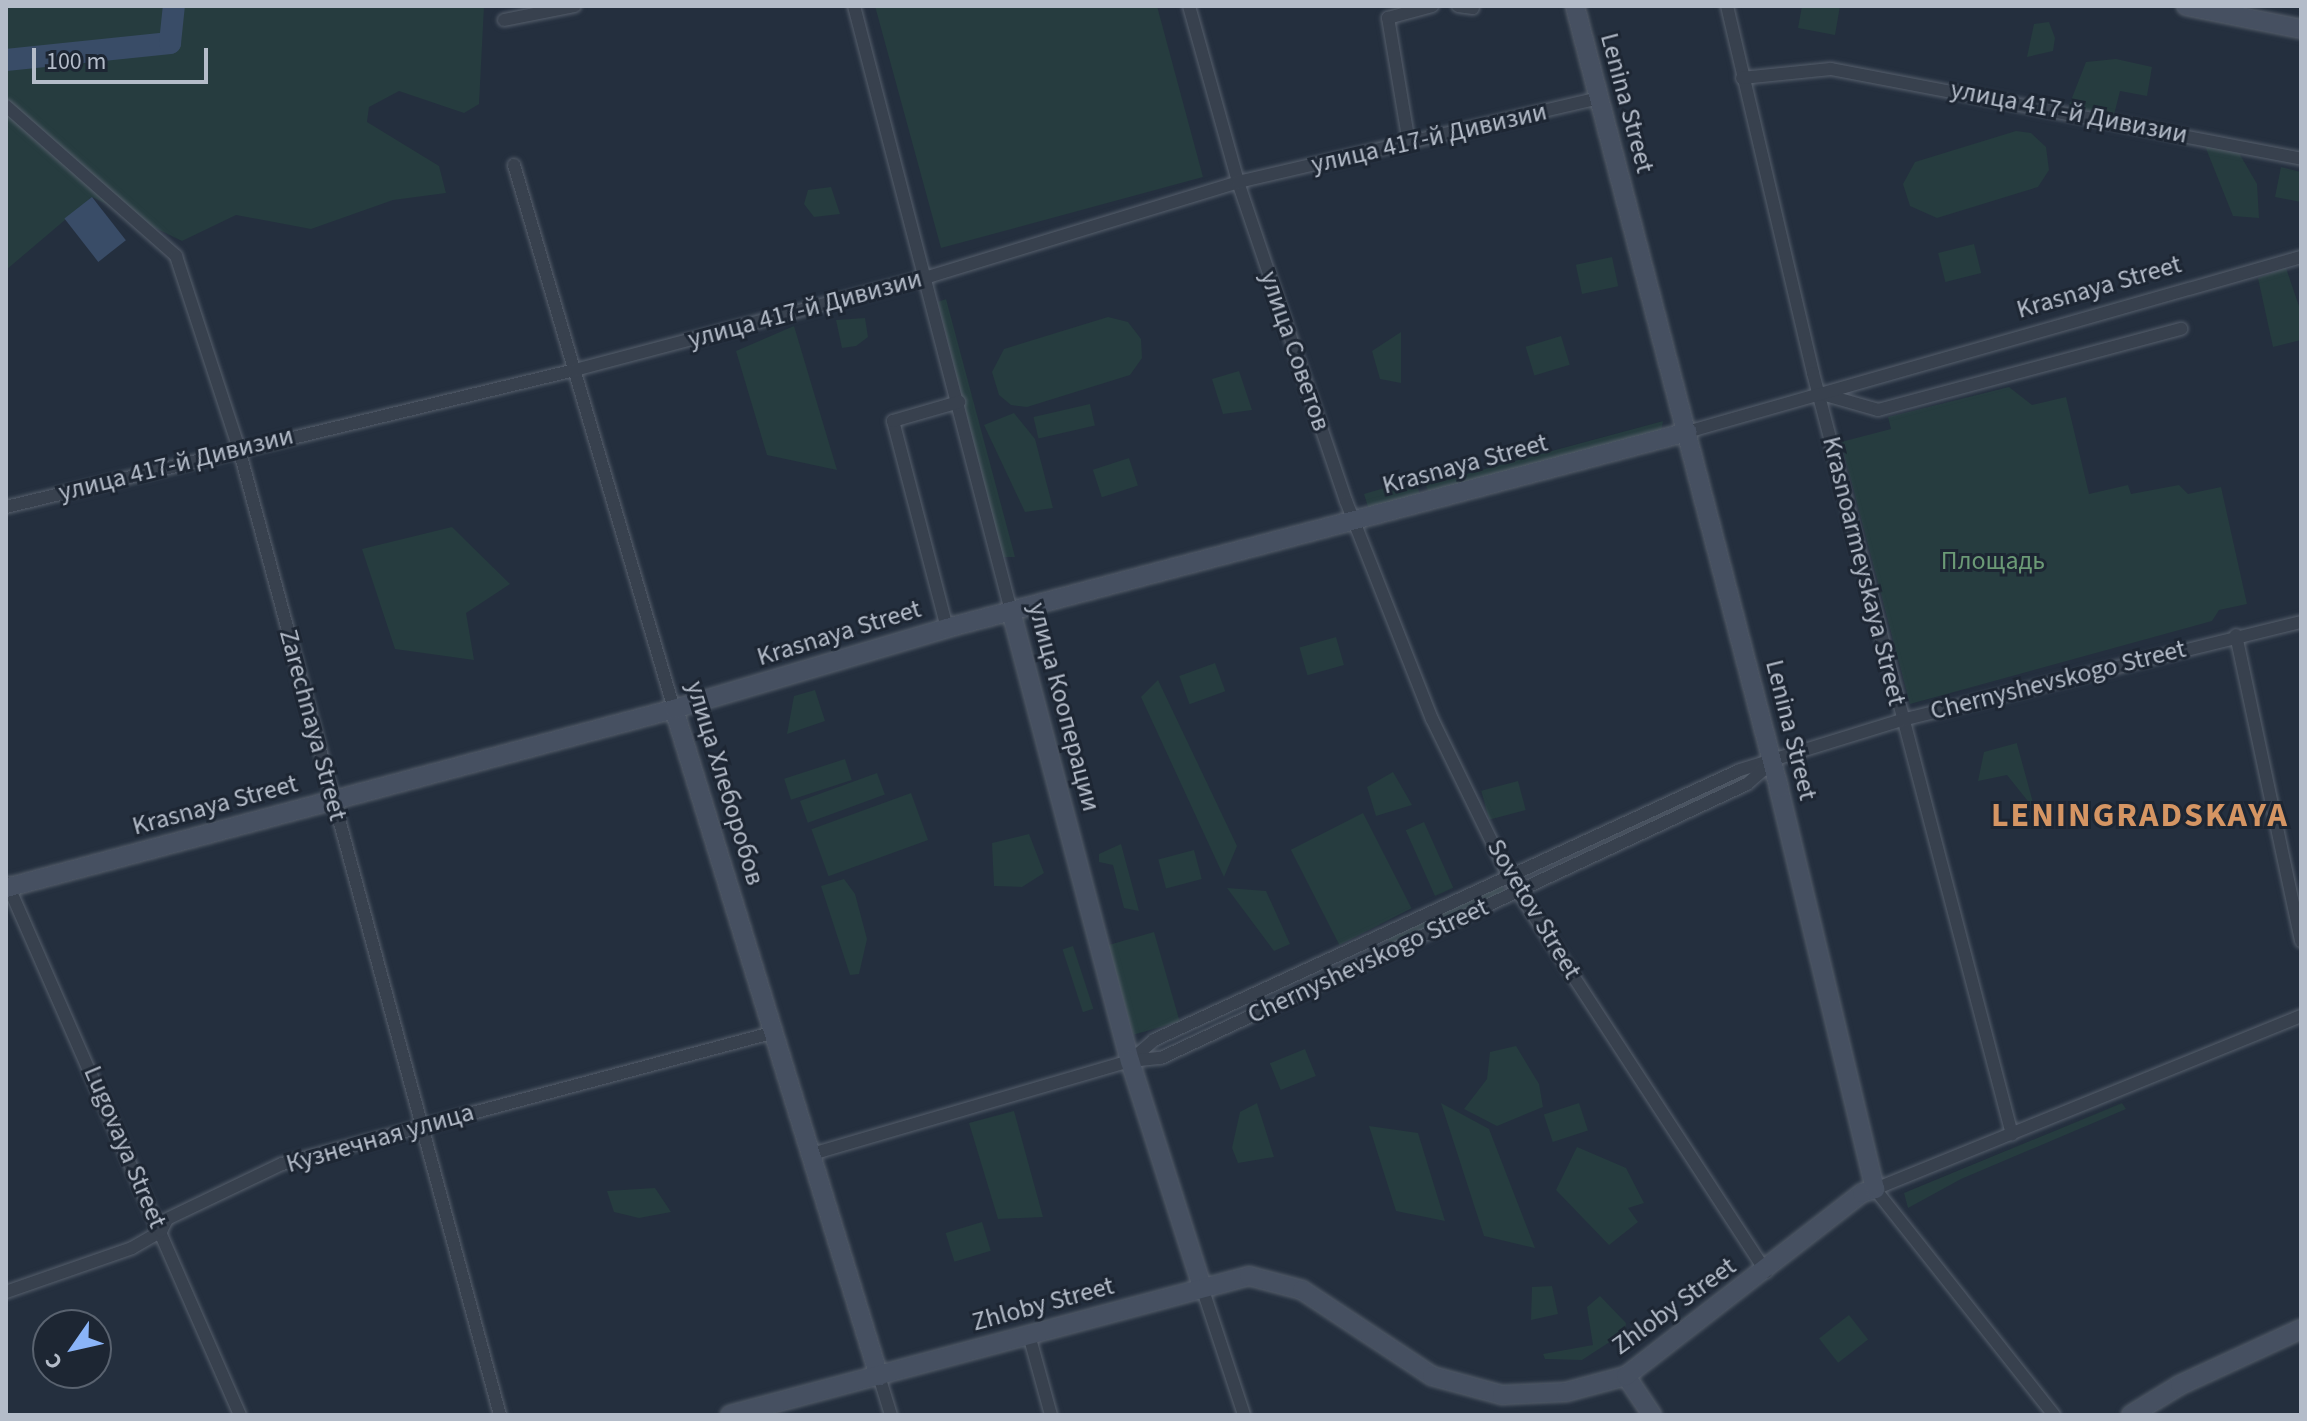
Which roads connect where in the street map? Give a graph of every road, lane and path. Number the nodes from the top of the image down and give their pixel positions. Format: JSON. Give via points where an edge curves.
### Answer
{"nodes":[{"id":1,"x":575,"y":6,"type":"edge"},
{"id":2,"x":854,"y":6,"type":"edge"},
{"id":3,"x":1189,"y":6,"type":"edge"},
{"id":4,"x":1432,"y":6,"type":"edge"},
{"id":5,"x":1458,"y":6,"type":"edge"},
{"id":6,"x":1575,"y":6,"type":"edge"},
{"id":7,"x":1727,"y":6,"type":"edge"},
{"id":8,"x":2186,"y":6,"type":"edge"},
{"id":9,"x":1473,"y":8,"type":"dead end"},
{"id":10,"x":504,"y":20,"type":"dead end"},
{"id":11,"x":2301,"y":29,"type":"edge"},
{"id":12,"x":1742,"y":78,"type":"junction"},
{"id":13,"x":1599,"y":98,"type":"junction"},
{"id":14,"x":6,"y":106,"type":"edge"},
{"id":15,"x":1409,"y":143,"type":"junction"},
{"id":16,"x":2301,"y":159,"type":"edge"},
{"id":17,"x":514,"y":165,"type":"dead end"},
{"id":18,"x":1238,"y":182,"type":"junction"},
{"id":19,"x":2301,"y":257,"type":"edge"},
{"id":20,"x":928,"y":277,"type":"junction"},
{"id":21,"x":2181,"y":329,"type":"dead end"},
{"id":22,"x":575,"y":370,"type":"junction"},
{"id":23,"x":1818,"y":393,"type":"junction"},
{"id":24,"x":959,"y":402,"type":"junction"},
{"id":25,"x":1687,"y":432,"type":"junction"},
{"id":26,"x":239,"y":449,"type":"junction"},
{"id":27,"x":6,"y":507,"type":"edge"},
{"id":28,"x":1353,"y":520,"type":"junction"},
{"id":29,"x":1011,"y":611,"type":"junction"},
{"id":30,"x":2301,"y":622,"type":"edge"},
{"id":31,"x":947,"y":628,"type":"junction"},
{"id":32,"x":2236,"y":635,"type":"junction"},
{"id":33,"x":674,"y":709,"type":"junction"},
{"id":34,"x":1902,"y":720,"type":"junction"},
{"id":35,"x":1772,"y":762,"type":"junction"},
{"id":36,"x":333,"y":800,"type":"junction"},
{"id":37,"x":1510,"y":879,"type":"junction"},
{"id":38,"x":7,"y":885,"type":"edge"},
{"id":39,"x":1518,"y":891,"type":"junction"},
{"id":40,"x":2301,"y":941,"type":"edge"},
{"id":41,"x":2301,"y":1016,"type":"edge"},
{"id":42,"x":775,"y":1032,"type":"junction"},
{"id":43,"x":1130,"y":1061,"type":"junction"},
{"id":44,"x":422,"y":1125,"type":"junction"},
{"id":45,"x":2012,"y":1134,"type":"junction"},
{"id":46,"x":812,"y":1154,"type":"junction"},
{"id":47,"x":1875,"y":1189,"type":"junction"},
{"id":48,"x":161,"y":1231,"type":"junction"},
{"id":49,"x":1766,"y":1272,"type":"junction"},
{"id":50,"x":1202,"y":1287,"type":"junction"},
{"id":51,"x":6,"y":1292,"type":"edge"},
{"id":52,"x":2301,"y":1329,"type":"edge"},
{"id":53,"x":1029,"y":1335,"type":"junction"},
{"id":54,"x":879,"y":1376,"type":"junction"},
{"id":55,"x":1626,"y":1376,"type":"junction"},
{"id":56,"x":240,"y":1415,"type":"edge"},
{"id":57,"x":500,"y":1415,"type":"edge"},
{"id":58,"x":730,"y":1415,"type":"edge"},
{"id":59,"x":891,"y":1415,"type":"edge"},
{"id":60,"x":1051,"y":1415,"type":"edge"},
{"id":61,"x":1244,"y":1415,"type":"edge"},
{"id":62,"x":1652,"y":1415,"type":"edge"},
{"id":63,"x":2054,"y":1415,"type":"edge"},
{"id":64,"x":2131,"y":1415,"type":"edge"}],
"edges":[{"from":1,"to":10,"type":"street"},
{"from":2,"to":20,"type":"street","name":"улица Кооперации"},
{"from":3,"to":18,"type":"street"},
{"from":4,"to":15,"type":"street","via":[[1388,18]]},
{"from":5,"to":9,"type":"street"},
{"from":6,"to":13,"type":"street","name":"Lenina Street"},
{"from":7,"to":12,"type":"street","name":"Krasnoarmeyskaya Street"},
{"from":8,"to":11,"type":"street"},
{"from":12,"to":16,"type":"street","name":"улица 417-й Дивизии","via":[[1831,69]]},
{"from":12,"to":23,"type":"street","name":"Krasnoarmeyskaya Street"},
{"from":13,"to":15,"type":"street","name":"улица 417-й Дивизии"},
{"from":13,"to":25,"type":"street","name":"Lenina Street"},
{"from":14,"to":26,"type":"street","name":"Zarechnaya Street","via":[[176,256]]},
{"from":15,"to":18,"type":"street","name":"улица 417-й Дивизии"},
{"from":17,"to":22,"type":"street","name":"улица Хлеборобов"},
{"from":18,"to":20,"type":"street","name":"улица 417-й Дивизии"},
{"from":18,"to":28,"type":"street","name":"улица Советов"},
{"from":19,"to":23,"type":"street","name":"Krasnaya Street"},
{"from":20,"to":22,"type":"street","name":"улица 417-й Дивизии"},
{"from":20,"to":24,"type":"street","name":"улица Кооперации"},
{"from":21,"to":23,"type":"street","via":[[1878,410]]},
{"from":22,"to":26,"type":"street","name":"улица 417-й Дивизии"},
{"from":22,"to":33,"type":"street","name":"улица Хлеборобов"},
{"from":23,"to":25,"type":"street","name":"Krasnaya Street"},
{"from":23,"to":34,"type":"street","name":"Krasnoarmeyskaya Street"},
{"from":24,"to":29,"type":"street","name":"улица Кооперации"},
{"from":24,"to":31,"type":"street","via":[[893,421]]},
{"from":25,"to":28,"type":"street","name":"Krasnaya Street"},
{"from":25,"to":35,"type":"street","name":"Lenina Street"},
{"from":26,"to":27,"type":"street","name":"улица 417-й Дивизии"},
{"from":26,"to":36,"type":"street","name":"Zarechnaya Street"},
{"from":28,"to":29,"type":"street","name":"Krasnaya Street"},
{"from":28,"to":37,"type":"street","name":"Sovetov Street","via":[[1432,719]]},
{"from":29,"to":31,"type":"street","name":"Krasnaya Street"},
{"from":29,"to":43,"type":"street","name":"улица Кооперации"},
{"from":30,"to":32,"type":"street","name":"Chernyshevskogo Street"},
{"from":31,"to":33,"type":"street","name":"Krasnaya Street"},
{"from":32,"to":34,"type":"street","name":"Chernyshevskogo Street"},
{"from":32,"to":40,"type":"street"},
{"from":33,"to":36,"type":"street","name":"Krasnaya Street"},
{"from":33,"to":42,"type":"street","name":"улица Хлеборобов"},
{"from":34,"to":35,"type":"street","name":"Chernyshevskogo Street"},
{"from":34,"to":45,"type":"street","name":"Krasnoarmeyskaya Street"},
{"from":35,"to":37,"type":"street","name":"Chernyshevskogo Street","via":[[1740,770]]},
{"from":35,"to":39,"type":"street","name":"Chernyshevskogo Street","via":[[1747,784]]},
{"from":35,"to":47,"type":"street","name":"Lenina Street"},
{"from":36,"to":38,"type":"street","name":"Krasnaya Street"},
{"from":36,"to":44,"type":"street","name":"Zarechnaya Street"},
{"from":37,"to":39,"type":"street","name":"Sovetov Street"},
{"from":37,"to":43,"type":"street","name":"Chernyshevskogo Street","via":[[1154,1040]]},
{"from":38,"to":48,"type":"street","name":"Lugovaya Street"},
{"from":39,"to":43,"type":"street","name":"Chernyshevskogo Street","via":[[1161,1058]]},
{"from":39,"to":49,"type":"street","name":"Sovetov Street"},
{"from":41,"to":45,"type":"street","name":"Zhloby Street"},
{"from":42,"to":44,"type":"street","name":"Кузнечная улица"},
{"from":42,"to":46,"type":"street","name":"улица Хлеборобов"},
{"from":43,"to":46,"type":"street","name":"Chernyshevskogo Street"},
{"from":43,"to":50,"type":"street","name":"улица Кооперации"},
{"from":44,"to":48,"type":"street","name":"Кузнечная улица","via":[[282,1164],[167,1219]]},
{"from":44,"to":57,"type":"street","name":"Zarechnaya Street"},
{"from":45,"to":47,"type":"street","name":"Zhloby Street"},
{"from":46,"to":54,"type":"street","name":"улица Хлеборобов"},
{"from":47,"to":49,"type":"street","name":"Zhloby Street","via":[[1862,1193]]},
{"from":47,"to":63,"type":"street","name":"Lenina Street"},
{"from":48,"to":51,"type":"street","name":"Кузнечная улица","via":[[132,1248]]},
{"from":48,"to":56,"type":"street","name":"Lugovaya Street"},
{"from":49,"to":55,"type":"street","name":"Zhloby Street"},
{"from":50,"to":53,"type":"street","name":"Zhloby Street"},
{"from":50,"to":55,"type":"street","name":"Zhloby Street","via":[[1249,1276],[1289,1285],[1432,1376],[1502,1395],[1566,1392]]},
{"from":50,"to":61,"type":"street","name":"улица Кооперации"},
{"from":52,"to":64,"type":"street","via":[[2180,1385]]},
{"from":53,"to":54,"type":"street","name":"Zhloby Street"},
{"from":53,"to":60,"type":"street"},
{"from":54,"to":58,"type":"street","name":"Zhloby Street"},
{"from":54,"to":59,"type":"street","name":"улица Хлеборобов"},
{"from":55,"to":62,"type":"street"}]}
